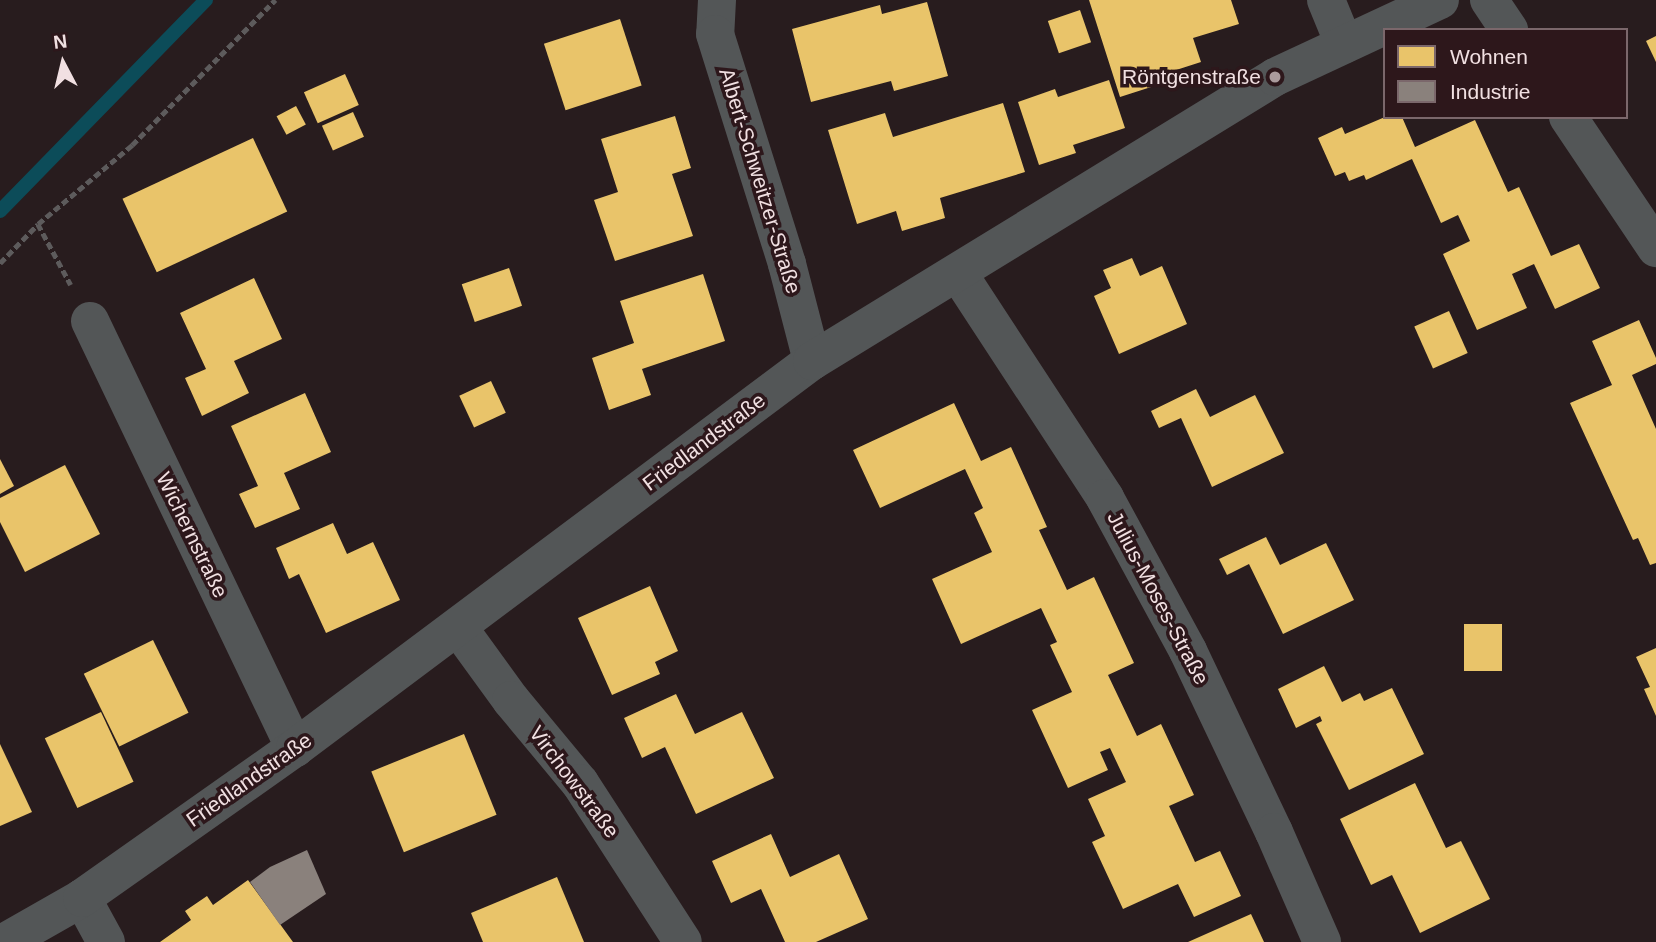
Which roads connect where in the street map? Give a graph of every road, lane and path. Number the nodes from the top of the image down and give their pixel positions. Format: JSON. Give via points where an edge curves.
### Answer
{"nodes":[{"id":1,"x":275,"y":0,"type":"edge"},
{"id":2,"x":718,"y":0,"type":"edge"},
{"id":3,"x":1325,"y":0,"type":"edge"},
{"id":4,"x":1440,"y":0,"type":"edge"},
{"id":5,"x":1489,"y":0,"type":"edge"},
{"id":6,"x":1508,"y":28,"type":"edge"},
{"id":7,"x":1344,"y":44,"type":"junction"},
{"id":8,"x":1570,"y":119,"type":"edge"},
{"id":9,"x":38,"y":224,"type":"junction"},
{"id":10,"x":1656,"y":248,"type":"edge"},
{"id":11,"x":0,"y":263,"type":"edge"},
{"id":12,"x":958,"y":273,"type":"junction"},
{"id":13,"x":90,"y":321,"type":"joint"},
{"id":14,"x":812,"y":361,"type":"junction"},
{"id":15,"x":458,"y":627,"type":"junction"},
{"id":16,"x":295,"y":748,"type":"junction"},
{"id":17,"x":82,"y":898,"type":"junction"},
{"id":18,"x":5,"y":942,"type":"edge"},
{"id":19,"x":106,"y":942,"type":"edge"},
{"id":20,"x":683,"y":942,"type":"edge"},
{"id":21,"x":1322,"y":942,"type":"edge"}],
"edges":[{"from":1,"to":9,"type":"path","via":[[132,145]]},
{"from":2,"to":14,"type":"street","name":"Albert-Schweitzer-Straße","via":[[715,34],[787,264]]},
{"from":3,"to":7,"type":"street"},
{"from":4,"to":7,"type":"street","name":"Friedlandstraße"},
{"from":5,"to":6,"type":"street"},
{"from":7,"to":12,"type":"street","name":"Friedlandstraße","via":[[1275,77]]},
{"from":8,"to":10,"type":"street"},
{"from":9,"to":11,"type":"path"},
{"from":9,"to":13,"type":"path"},
{"from":12,"to":14,"type":"street","name":"Friedlandstraße"},
{"from":12,"to":21,"type":"street","name":"Julius-Moses-Straße","via":[[1105,498],[1169,616]]},
{"from":13,"to":16,"type":"street","name":"Wichernstraße"},
{"from":14,"to":15,"type":"street","name":"Friedlandstraße"},
{"from":15,"to":16,"type":"street","name":"Friedlandstraße"},
{"from":15,"to":20,"type":"street","name":"Virchowstraße","via":[[510,700],[580,783]]},
{"from":16,"to":17,"type":"street","name":"Friedlandstraße"},
{"from":17,"to":18,"type":"street","name":"Friedlandstraße"},
{"from":17,"to":19,"type":"street"}]}
